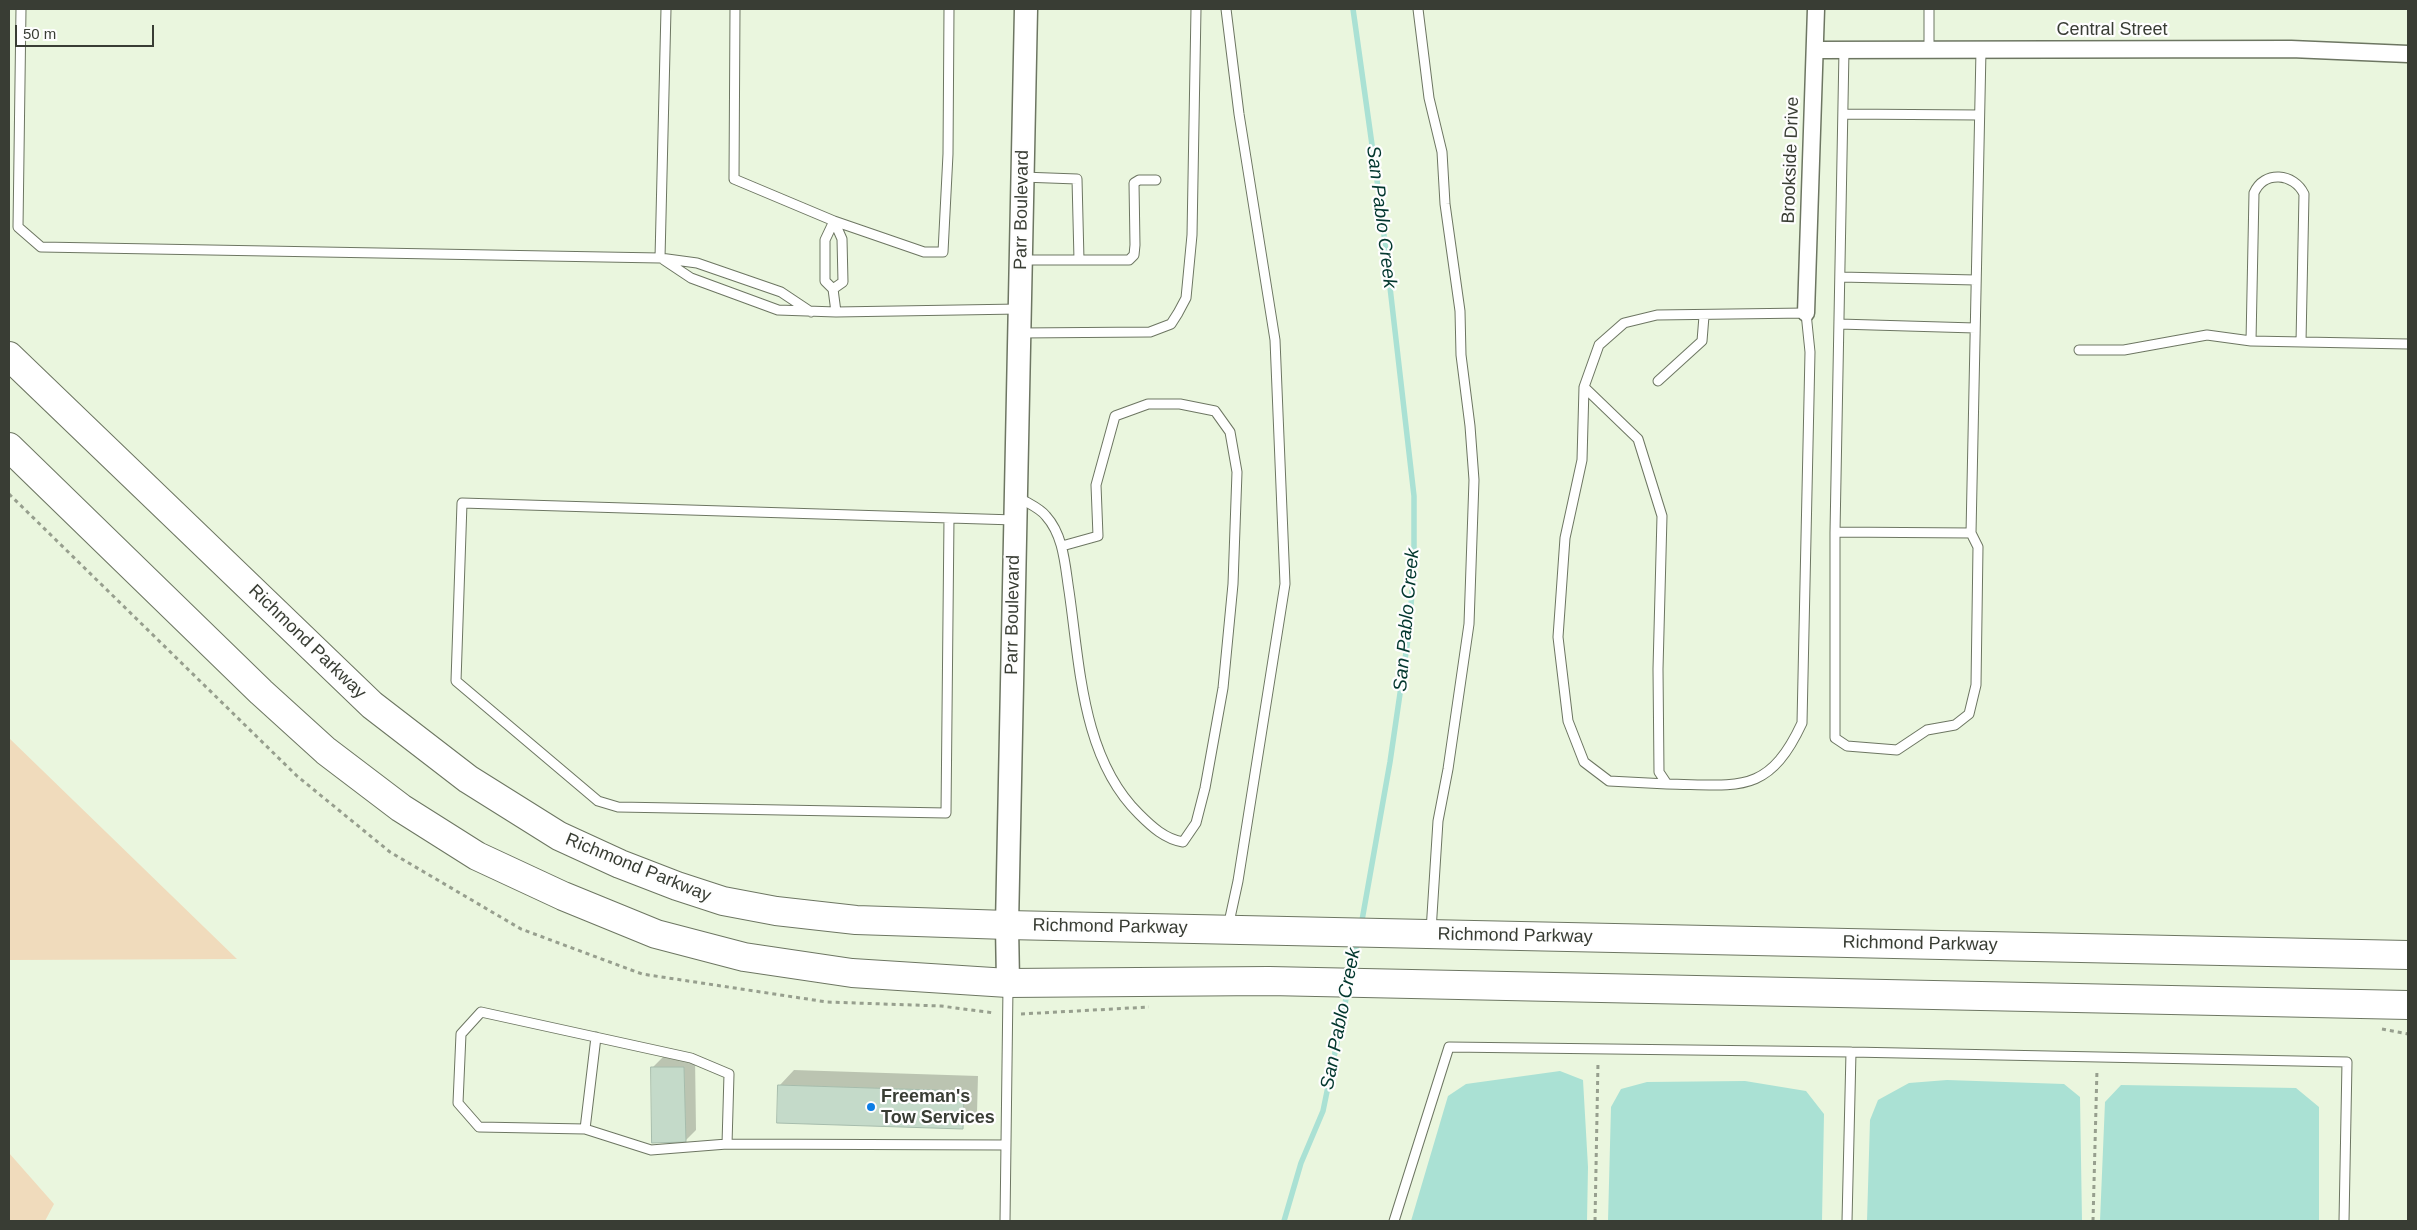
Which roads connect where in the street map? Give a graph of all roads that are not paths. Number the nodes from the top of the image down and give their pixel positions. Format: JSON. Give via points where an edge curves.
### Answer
{"nodes":[{"id":1,"x":20,"y":9,"type":"edge"},
{"id":2,"x":666,"y":9,"type":"edge"},
{"id":3,"x":735,"y":9,"type":"edge"},
{"id":4,"x":949,"y":9,"type":"edge"},
{"id":5,"x":1026,"y":9,"type":"edge"},
{"id":6,"x":1196,"y":9,"type":"edge"},
{"id":7,"x":1226,"y":9,"type":"edge"},
{"id":8,"x":1418,"y":9,"type":"edge"},
{"id":9,"x":1816,"y":9,"type":"edge"},
{"id":10,"x":1929,"y":9,"type":"edge"},
{"id":11,"x":1815,"y":50,"type":"junction"},
{"id":12,"x":1844,"y":50,"type":"junction"},
{"id":13,"x":1929,"y":50,"type":"junction"},
{"id":14,"x":1981,"y":50,"type":"junction"},
{"id":15,"x":2408,"y":54,"type":"edge"},
{"id":16,"x":1843,"y":114,"type":"junction"},
{"id":17,"x":1979,"y":115,"type":"junction"},
{"id":18,"x":1022,"y":177,"type":"junction"},
{"id":19,"x":1156,"y":180,"type":"dead end"},
{"id":20,"x":834,"y":221,"type":"junction"},
{"id":21,"x":660,"y":258,"type":"junction"},
{"id":22,"x":1020,"y":260,"type":"junction"},
{"id":23,"x":1079,"y":260,"type":"junction"},
{"id":24,"x":1840,"y":277,"type":"junction"},
{"id":25,"x":1976,"y":280,"type":"junction"},
{"id":26,"x":833,"y":289,"type":"junction"},
{"id":27,"x":1020,"y":309,"type":"junction"},
{"id":28,"x":811,"y":312,"type":"junction"},
{"id":29,"x":836,"y":312,"type":"junction"},
{"id":30,"x":1806,"y":313,"type":"junction"},
{"id":31,"x":1704,"y":316,"type":"junction"},
{"id":32,"x":1839,"y":324,"type":"junction"},
{"id":33,"x":1975,"y":328,"type":"junction"},
{"id":34,"x":1019,"y":333,"type":"junction"},
{"id":35,"x":2251,"y":341,"type":"junction"},
{"id":36,"x":2301,"y":342,"type":"junction"},
{"id":37,"x":2408,"y":344,"type":"edge"},
{"id":38,"x":2079,"y":350,"type":"dead end"},
{"id":39,"x":9,"y":356,"type":"edge"},
{"id":40,"x":1658,"y":381,"type":"dead end"},
{"id":41,"x":1584,"y":387,"type":"junction"},
{"id":42,"x":9,"y":447,"type":"edge"},
{"id":43,"x":1016,"y":495,"type":"junction"},
{"id":44,"x":949,"y":518,"type":"junction"},
{"id":45,"x":1015,"y":520,"type":"junction"},
{"id":46,"x":1835,"y":532,"type":"junction"},
{"id":47,"x":1971,"y":533,"type":"junction"},
{"id":48,"x":1062,"y":546,"type":"junction"},
{"id":49,"x":1667,"y":784,"type":"junction"},
{"id":50,"x":1007,"y":925,"type":"junction"},
{"id":51,"x":1227,"y":930,"type":"junction"},
{"id":52,"x":1431,"y":934,"type":"junction"},
{"id":53,"x":2408,"y":955,"type":"edge"},
{"id":54,"x":1008,"y":983,"type":"junction"},
{"id":55,"x":2408,"y":1005,"type":"edge"},
{"id":56,"x":596,"y":1037,"type":"junction"},
{"id":57,"x":1851,"y":1052,"type":"junction"},
{"id":58,"x":585,"y":1129,"type":"junction"},
{"id":59,"x":727,"y":1144,"type":"junction"},
{"id":60,"x":1006,"y":1145,"type":"junction"},
{"id":61,"x":1006,"y":1221,"type":"edge"},
{"id":62,"x":1394,"y":1221,"type":"edge"},
{"id":63,"x":1847,"y":1221,"type":"edge"},
{"id":64,"x":2344,"y":1221,"type":"edge"}],
"edges":[{"from":1,"to":21,"type":"lane","via":[[18,227],[41,247]]},
{"from":2,"to":21,"type":"lane"},
{"from":3,"to":20,"type":"lane","via":[[734,179]]},
{"from":4,"to":20,"type":"lane","via":[[948,154],[943,252],[924,252]]},
{"from":5,"to":18,"type":"street","name":"Parr Boulevard"},
{"from":6,"to":34,"type":"lane","via":[[1192,235],[1186,298],[1178,313],[1171,324],[1150,332]]},
{"from":7,"to":51,"type":"lane","via":[[1239,114],[1275,340],[1284,584],[1238,881]]},
{"from":8,"to":52,"type":"lane","via":[[1429,98],[1442,152],[1474,480],[1469,624],[1450,761],[1438,821]]},
{"from":9,"to":11,"type":"street","name":"Brookside Drive"},
{"from":10,"to":13,"type":"lane"},
{"from":11,"to":12,"type":"street","name":"Central Street"},
{"from":11,"to":30,"type":"street","name":"Brookside Drive"},
{"from":12,"to":13,"type":"street","name":"Central Street"},
{"from":12,"to":16,"type":"lane"},
{"from":13,"to":14,"type":"street","name":"Central Street"},
{"from":14,"to":15,"type":"street","name":"Central Street","via":[[2291,50]]},
{"from":14,"to":17,"type":"lane"},
{"from":16,"to":17,"type":"lane"},
{"from":16,"to":24,"type":"lane"},
{"from":17,"to":25,"type":"lane"},
{"from":18,"to":22,"type":"street","name":"Parr Boulevard"},
{"from":18,"to":23,"type":"lane","via":[[1077,179]]},
{"from":19,"to":23,"type":"lane","via":[[1134,183],[1134,255],[1129,260]]},
{"from":20,"to":26,"type":"lane","via":[[825,240],[825,281]]},
{"from":20,"to":26,"type":"lane","via":[[842,239],[842,282]]},
{"from":21,"to":28,"type":"lane","via":[[697,263],[781,292]]},
{"from":21,"to":28,"type":"lane","via":[[691,278],[778,310]]},
{"from":22,"to":23,"type":"lane"},
{"from":22,"to":27,"type":"street","name":"Parr Boulevard"},
{"from":24,"to":25,"type":"lane"},
{"from":24,"to":32,"type":"lane"},
{"from":25,"to":33,"type":"lane"},
{"from":26,"to":29,"type":"lane"},
{"from":27,"to":29,"type":"lane"},
{"from":27,"to":34,"type":"street","name":"Parr Boulevard"},
{"from":28,"to":29,"type":"lane"},
{"from":30,"to":31,"type":"lane"},
{"from":30,"to":49,"type":"lane","via":[[1810,352],[1802,723],[1790,748],[1776,766],[1756,780],[1734,785]]},
{"from":31,"to":40,"type":"lane","via":[[1702,342]]},
{"from":31,"to":41,"type":"lane","via":[[1657,315],[1624,323],[1599,344]]},
{"from":32,"to":33,"type":"lane"},
{"from":32,"to":46,"type":"lane"},
{"from":33,"to":47,"type":"lane"},
{"from":34,"to":43,"type":"street","name":"Parr Boulevard"},
{"from":35,"to":36,"type":"lane"},
{"from":35,"to":36,"type":"lane","via":[[2254,193],[2257,186],[2272,177],[2293,180],[2304,194]]},
{"from":35,"to":38,"type":"lane","via":[[2206,335],[2124,350]]},
{"from":36,"to":37,"type":"lane"},
{"from":39,"to":50,"type":"highway","name":"Richmond Parkway","via":[[372,705],[468,779],[560,836],[620,864],[723,901],[856,920]]},
{"from":41,"to":49,"type":"lane","via":[[1638,439],[1662,516],[1659,772]]},
{"from":41,"to":49,"type":"lane","via":[[1582,460],[1565,538],[1558,637],[1568,722],[1584,762],[1609,781]]},
{"from":42,"to":54,"type":"highway","via":[[326,751],[401,808],[477,856],[656,934],[744,957],[852,973]]},
{"from":43,"to":45,"type":"street","name":"Parr Boulevard"},
{"from":43,"to":48,"type":"lane","via":[[1046,516]]},
{"from":44,"to":44,"type":"lane","via":[[462,503],[456,681],[598,801],[618,806],[946,813]]},
{"from":44,"to":45,"type":"lane"},
{"from":45,"to":50,"type":"street","name":"Parr Boulevard"},
{"from":46,"to":47,"type":"lane"},
{"from":46,"to":47,"type":"lane","via":[[1834,738],[1847,746],[1881,750],[1897,750],[1926,730],[1955,725],[1969,714],[1976,685],[1978,547]]},
{"from":48,"to":48,"type":"lane","via":[[1087,708],[1101,756],[1123,798],[1170,840],[1183,842],[1196,823],[1210,763],[1224,688],[1233,584],[1237,472],[1230,432],[1215,411],[1180,404],[1148,404],[1115,416],[1096,485],[1098,536]]},
{"from":50,"to":51,"type":"highway","name":"Richmond Parkway"},
{"from":50,"to":54,"type":"street","name":"Parr Boulevard"},
{"from":51,"to":52,"type":"highway","name":"Richmond Parkway"},
{"from":52,"to":53,"type":"highway","name":"Richmond Parkway"},
{"from":54,"to":55,"type":"highway","via":[[1269,981]]},
{"from":54,"to":60,"type":"lane","name":"Parr Boulevard"},
{"from":56,"to":58,"type":"lane"},
{"from":56,"to":58,"type":"lane","via":[[481,1012],[461,1034],[458,1103],[479,1127]]},
{"from":56,"to":59,"type":"lane","via":[[691,1058],[729,1074]]},
{"from":57,"to":62,"type":"lane","via":[[1449,1047]]},
{"from":57,"to":63,"type":"lane"},
{"from":57,"to":64,"type":"lane","via":[[2348,1062]]},
{"from":58,"to":59,"type":"lane","via":[[651,1150]]},
{"from":59,"to":60,"type":"lane"},
{"from":60,"to":61,"type":"lane","name":"Parr Boulevard"}]}
